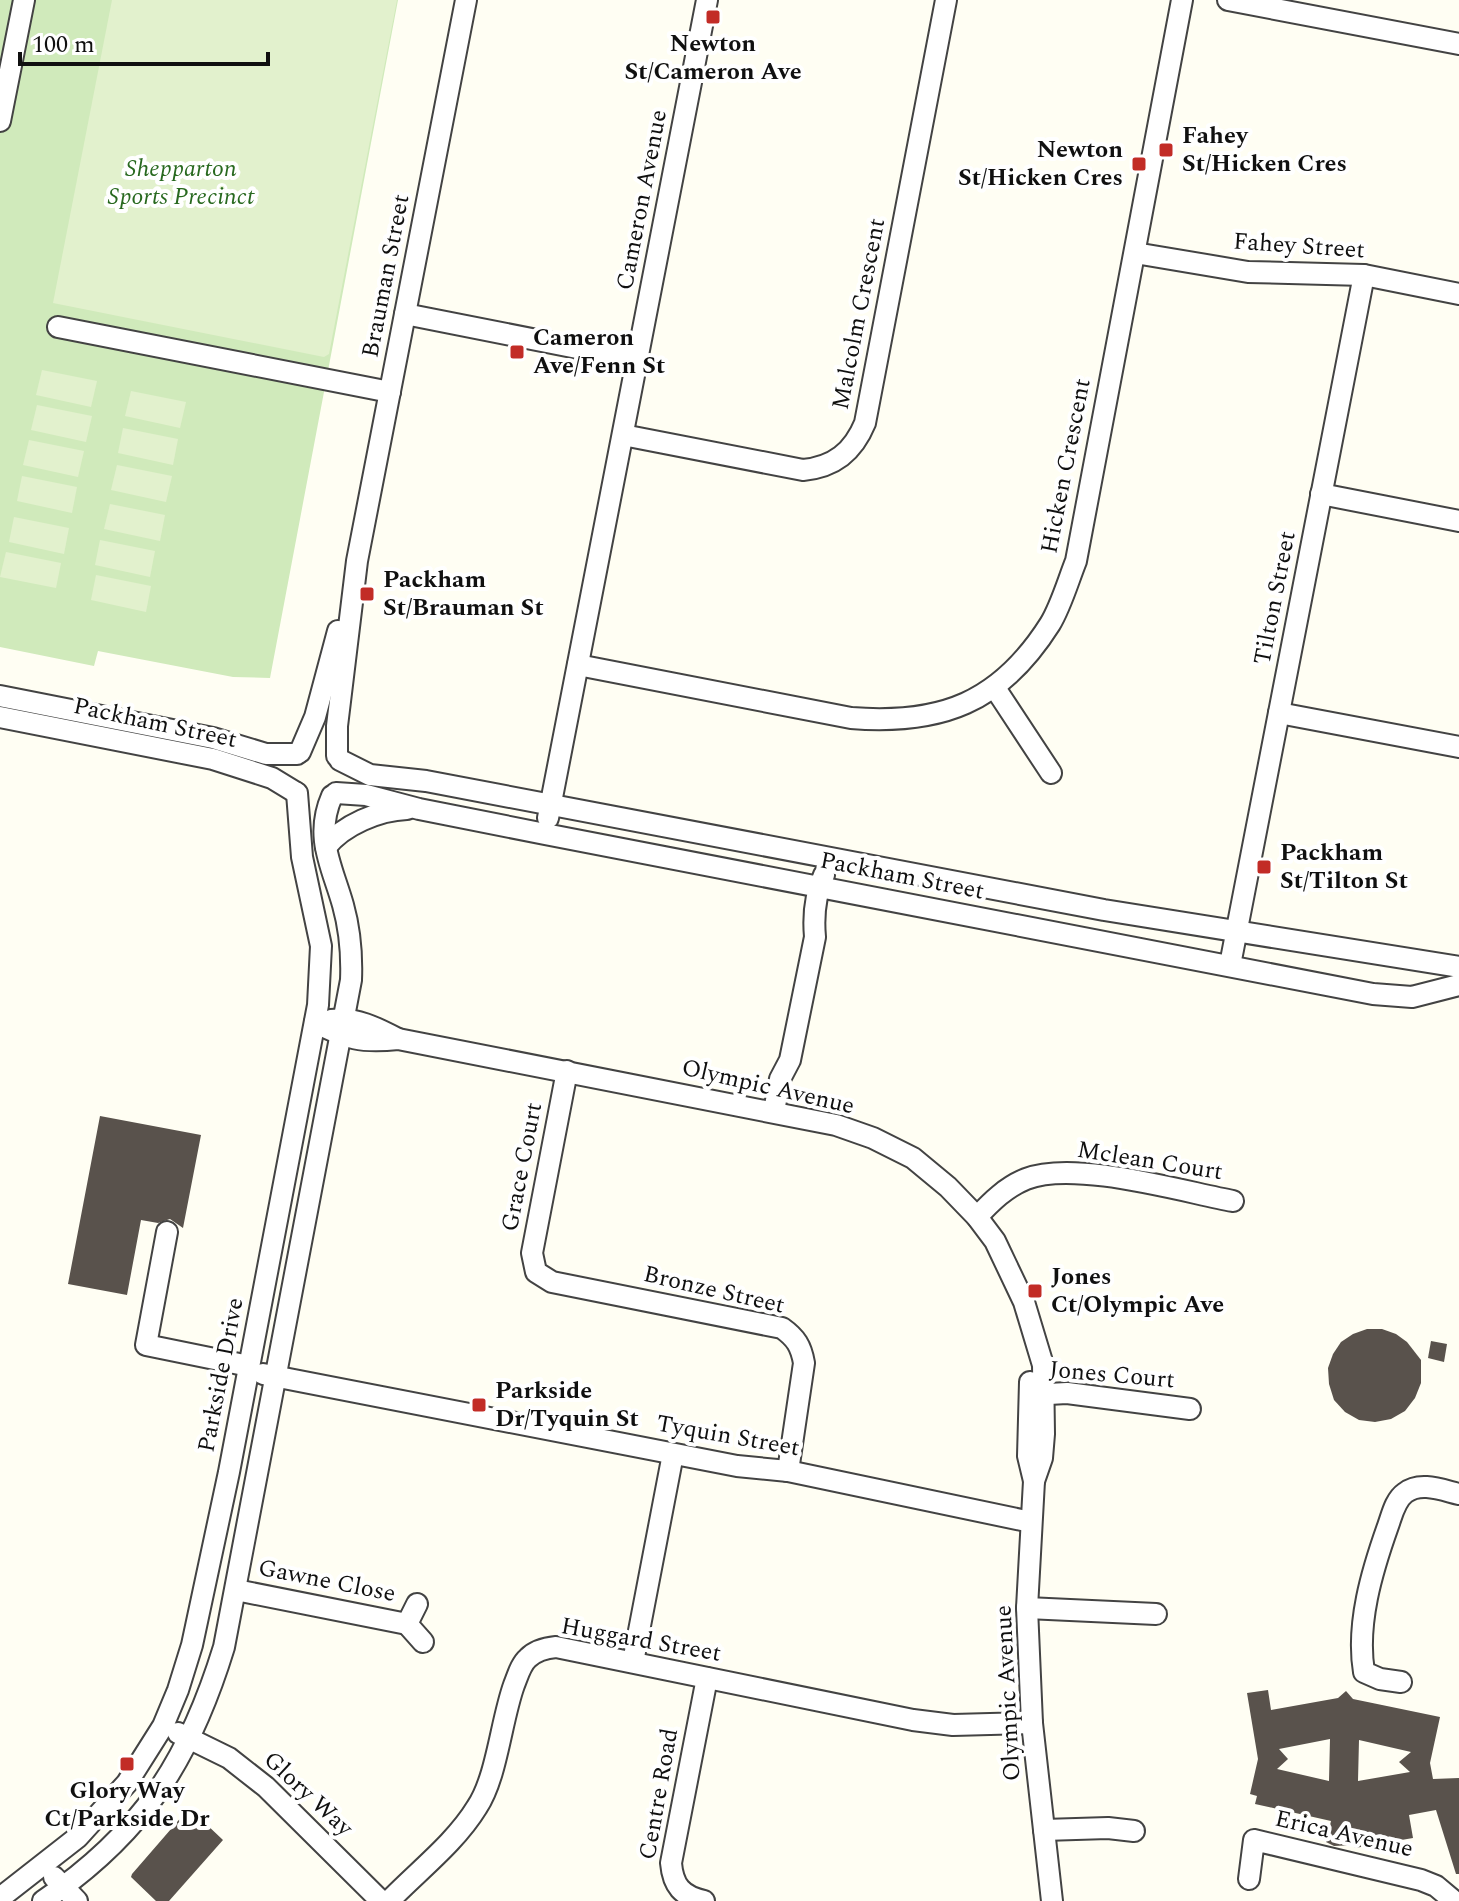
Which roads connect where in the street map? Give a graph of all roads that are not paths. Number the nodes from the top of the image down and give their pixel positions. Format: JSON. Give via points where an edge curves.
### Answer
{"nodes":[{"id":1,"x":24,"y":0,"type":"edge"},
{"id":2,"x":466,"y":0,"type":"edge"},
{"id":3,"x":707,"y":0,"type":"edge"},
{"id":4,"x":946,"y":0,"type":"edge"},
{"id":5,"x":1182,"y":0,"type":"edge"},
{"id":6,"x":1228,"y":0,"type":"edge"},
{"id":7,"x":1459,"y":44,"type":"edge"},
{"id":8,"x":0,"y":121,"type":"edge"},
{"id":9,"x":1135,"y":253,"type":"junction"},
{"id":10,"x":1364,"y":275,"type":"junction"},
{"id":11,"x":1459,"y":294,"type":"edge"},
{"id":12,"x":405,"y":314,"type":"junction"},
{"id":13,"x":58,"y":327,"type":"dead end"},
{"id":14,"x":638,"y":360,"type":"junction"},
{"id":15,"x":390,"y":392,"type":"junction"},
{"id":16,"x":623,"y":435,"type":"junction"},
{"id":17,"x":1321,"y":494,"type":"junction"},
{"id":18,"x":1459,"y":521,"type":"edge"},
{"id":19,"x":337,"y":659,"type":"junction"},
{"id":20,"x":578,"y":665,"type":"junction"},
{"id":21,"x":995,"y":688,"type":"junction"},
{"id":22,"x":0,"y":696,"type":"edge"},
{"id":23,"x":1279,"y":713,"type":"junction"},
{"id":24,"x":0,"y":717,"type":"edge"},
{"id":25,"x":1459,"y":747,"type":"edge"},
{"id":26,"x":298,"y":753,"type":"junction"},
{"id":27,"x":339,"y":758,"type":"junction"},
{"id":28,"x":1051,"y":773,"type":"dead end"},
{"id":29,"x":296,"y":793,"type":"junction"},
{"id":30,"x":334,"y":795,"type":"junction"},
{"id":31,"x":551,"y":805,"type":"junction"},
{"id":32,"x":419,"y":809,"type":"junction"},
{"id":33,"x":545,"y":834,"type":"junction"},
{"id":34,"x":326,"y":847,"type":"junction"},
{"id":35,"x":831,"y":860,"type":"junction"},
{"id":36,"x":826,"y":887,"type":"junction"},
{"id":37,"x":1236,"y":930,"type":"junction"},
{"id":38,"x":1230,"y":965,"type":"junction"},
{"id":39,"x":1459,"y":967,"type":"edge"},
{"id":40,"x":1459,"y":985,"type":"edge"},
{"id":41,"x":315,"y":1022,"type":"junction"},
{"id":42,"x":343,"y":1027,"type":"junction"},
{"id":43,"x":567,"y":1071,"type":"junction"},
{"id":44,"x":780,"y":1112,"type":"junction"},
{"id":45,"x":1233,"y":1201,"type":"dead end"},
{"id":46,"x":977,"y":1217,"type":"junction"},
{"id":47,"x":167,"y":1232,"type":"dead end"},
{"id":48,"x":536,"y":1272,"type":"joint"},
{"id":49,"x":248,"y":1368,"type":"junction"},
{"id":50,"x":275,"y":1377,"type":"junction"},
{"id":51,"x":1037,"y":1394,"type":"junction"},
{"id":52,"x":1190,"y":1409,"type":"dead end"},
{"id":53,"x":673,"y":1454,"type":"junction"},
{"id":54,"x":788,"y":1471,"type":"junction"},
{"id":55,"x":229,"y":1472,"type":"junction"},
{"id":56,"x":257,"y":1478,"type":"junction"},
{"id":57,"x":1459,"y":1494,"type":"edge"},
{"id":58,"x":1031,"y":1522,"type":"junction"},
{"id":59,"x":236,"y":1590,"type":"junction"},
{"id":60,"x":417,"y":1604,"type":"dead end"},
{"id":61,"x":1027,"y":1608,"type":"junction"},
{"id":62,"x":1156,"y":1614,"type":"dead end"},
{"id":63,"x":407,"y":1624,"type":"junction"},
{"id":64,"x":423,"y":1642,"type":"dead end"},
{"id":65,"x":633,"y":1662,"type":"junction"},
{"id":66,"x":707,"y":1678,"type":"junction"},
{"id":67,"x":1401,"y":1682,"type":"dead end"},
{"id":68,"x":1032,"y":1723,"type":"junction"},
{"id":69,"x":163,"y":1726,"type":"junction"},
{"id":70,"x":190,"y":1738,"type":"junction"},
{"id":71,"x":1044,"y":1830,"type":"junction"},
{"id":72,"x":1134,"y":1831,"type":"dead end"},
{"id":73,"x":44,"y":1865,"type":"junction"},
{"id":74,"x":1249,"y":1879,"type":"dead end"},
{"id":75,"x":70,"y":1894,"type":"edge"},
{"id":76,"x":0,"y":1898,"type":"edge"},
{"id":77,"x":43,"y":1901,"type":"edge"},
{"id":78,"x":381,"y":1901,"type":"edge"},
{"id":79,"x":389,"y":1901,"type":"edge"},
{"id":80,"x":704,"y":1901,"type":"edge"},
{"id":81,"x":1052,"y":1901,"type":"edge"},
{"id":82,"x":1454,"y":1901,"type":"edge"}],
"edges":[{"from":1,"to":8,"type":"street"},
{"from":2,"to":12,"type":"street","name":"Brauman Street"},
{"from":3,"to":14,"type":"street","name":"Cameron Avenue"},
{"from":4,"to":16,"type":"street","name":"Malcolm Crescent","via":[[859,438],[830,464],[803,470]]},
{"from":5,"to":9,"type":"street","name":"Hicken Crescent"},
{"from":6,"to":7,"type":"street"},
{"from":9,"to":10,"type":"street","name":"Fahey Street","via":[[1248,272]]},
{"from":9,"to":21,"type":"street","name":"Hicken Crescent","via":[[1076,561],[1051,623]]},
{"from":10,"to":11,"type":"street","name":"Fahey Street"},
{"from":10,"to":17,"type":"street","name":"Tilton Street"},
{"from":12,"to":14,"type":"street"},
{"from":12,"to":15,"type":"street","name":"Brauman Street"},
{"from":13,"to":15,"type":"street"},
{"from":14,"to":16,"type":"street","name":"Cameron Avenue"},
{"from":15,"to":19,"type":"street","name":"Brauman Street"},
{"from":16,"to":20,"type":"street","name":"Cameron Avenue"},
{"from":17,"to":18,"type":"street"},
{"from":17,"to":23,"type":"street","name":"Tilton Street"},
{"from":19,"to":26,"type":"street","name":"Brauman Street"},
{"from":19,"to":27,"type":"street","name":"Brauman Street"},
{"from":20,"to":21,"type":"street","name":"Hicken Crescent","via":[[851,718],[891,721],[958,707]]},
{"from":20,"to":31,"type":"street","name":"Cameron Avenue"},
{"from":21,"to":28,"type":"street"},
{"from":22,"to":26,"type":"street","name":"Packham Street","via":[[203,736],[269,755]]},
{"from":23,"to":25,"type":"street"},
{"from":23,"to":37,"type":"street","name":"Tilton Street"},
{"from":24,"to":29,"type":"street","name":"Packham Street","via":[[213,759],[272,778]]},
{"from":26,"to":27,"type":"street","via":[[320,747]]},
{"from":26,"to":29,"type":"street","via":[[289,775]]},
{"from":27,"to":30,"type":"street","via":[[343,777]]},
{"from":27,"to":31,"type":"street","name":"Packham Street","via":[[370,775]]},
{"from":29,"to":30,"type":"street","via":[[313,801]]},
{"from":29,"to":41,"type":"street","name":"Parkside Drive","via":[[302,857],[321,946]]},
{"from":30,"to":32,"type":"street","name":"Packham Street","via":[[360,794]]},
{"from":30,"to":34,"type":"street","via":[[324,818]]},
{"from":31,"to":33,"type":"street","name":"Cameron Avenue"},
{"from":31,"to":35,"type":"street","name":"Packham Street"},
{"from":32,"to":33,"type":"street","name":"Packham Street"},
{"from":32,"to":34,"type":"street","via":[[384,813],[338,833]]},
{"from":33,"to":36,"type":"street","name":"Packham Street"},
{"from":34,"to":42,"type":"street","via":[[351,950]]},
{"from":35,"to":36,"type":"street"},
{"from":35,"to":37,"type":"street","name":"Packham Street"},
{"from":36,"to":38,"type":"street","name":"Packham Street"},
{"from":36,"to":44,"type":"street","via":[[813,918],[815,937],[790,1060],[793,1082]]},
{"from":37,"to":38,"type":"street","name":"Tilton Street"},
{"from":37,"to":39,"type":"street","name":"Packham Street"},
{"from":38,"to":40,"type":"street","name":"Packham Street","via":[[1395,997]]},
{"from":41,"to":42,"type":"street"},
{"from":41,"to":49,"type":"street","name":"Parkside Drive"},
{"from":42,"to":43,"type":"street","name":"Olympic Avenue","via":[[372,1026],[398,1039]]},
{"from":42,"to":50,"type":"street"},
{"from":43,"to":44,"type":"street","name":"Olympic Avenue"},
{"from":43,"to":48,"type":"street","name":"Grace Court","via":[[532,1253]]},
{"from":44,"to":46,"type":"street","name":"Olympic Avenue","via":[[836,1125],[913,1158]]},
{"from":45,"to":46,"type":"street","name":"Mclean Court","via":[[1082,1172],[1056,1173],[1026,1179],[1000,1194]]},
{"from":46,"to":51,"type":"street","name":"Olympic Avenue","via":[[995,1241],[1024,1302],[1032,1330]]},
{"from":47,"to":49,"type":"street","name":"Tyquin Street","via":[[146,1345]]},
{"from":48,"to":54,"type":"street","name":"Bronze Street","via":[[552,1282],[782,1328],[795,1337],[804,1363]]},
{"from":49,"to":50,"type":"street","name":"Tyquin Street"},
{"from":49,"to":55,"type":"street","name":"Parkside Drive"},
{"from":50,"to":53,"type":"street","name":"Tyquin Street"},
{"from":50,"to":56,"type":"street"},
{"from":51,"to":52,"type":"street","name":"Jones Court"},
{"from":51,"to":58,"type":"street","name":"Olympic Avenue","via":[[1028,1456],[1034,1481]]},
{"from":53,"to":54,"type":"street","name":"Tyquin Street"},
{"from":53,"to":65,"type":"street"},
{"from":54,"to":58,"type":"street","name":"Tyquin Street"},
{"from":55,"to":56,"type":"street"},
{"from":55,"to":69,"type":"street","name":"Parkside Drive","via":[[192,1645]]},
{"from":56,"to":59,"type":"street"},
{"from":57,"to":67,"type":"street","via":[[1420,1487],[1404,1493],[1372,1569],[1360,1652],[1364,1672]]},
{"from":58,"to":61,"type":"street","name":"Olympic Avenue"},
{"from":59,"to":63,"type":"street","name":"Gawne Close"},
{"from":59,"to":70,"type":"street","via":[[215,1675]]},
{"from":60,"to":63,"type":"street","name":"Gawne Close"},
{"from":61,"to":62,"type":"street"},
{"from":61,"to":68,"type":"street","name":"Olympic Avenue"},
{"from":63,"to":64,"type":"street","name":"Gawne Close"},
{"from":65,"to":66,"type":"street","name":"Huggard Street"},
{"from":65,"to":79,"type":"street","name":"Huggard Street","via":[[556,1647],[527,1658],[511,1693],[478,1806]]},
{"from":66,"to":68,"type":"street","name":"Huggard Street","via":[[913,1720]]},
{"from":66,"to":80,"type":"street","name":"Centre Road","via":[[671,1863],[680,1891]]},
{"from":68,"to":71,"type":"street","name":"Olympic Avenue"},
{"from":69,"to":70,"type":"street","name":"Glory Way"},
{"from":69,"to":73,"type":"street","name":"Parkside Drive","via":[[127,1783]]},
{"from":70,"to":75,"type":"street","via":[[164,1785]]},
{"from":70,"to":78,"type":"street","name":"Glory Way","via":[[229,1758],[266,1787]]},
{"from":71,"to":72,"type":"street"},
{"from":71,"to":81,"type":"street","name":"Olympic Avenue"},
{"from":73,"to":75,"type":"street"},
{"from":73,"to":76,"type":"street","name":"Parkside Drive"},
{"from":74,"to":82,"type":"street","name":"Erica Avenue","via":[[1254,1840],[1421,1880]]},
{"from":75,"to":77,"type":"street"}]}
